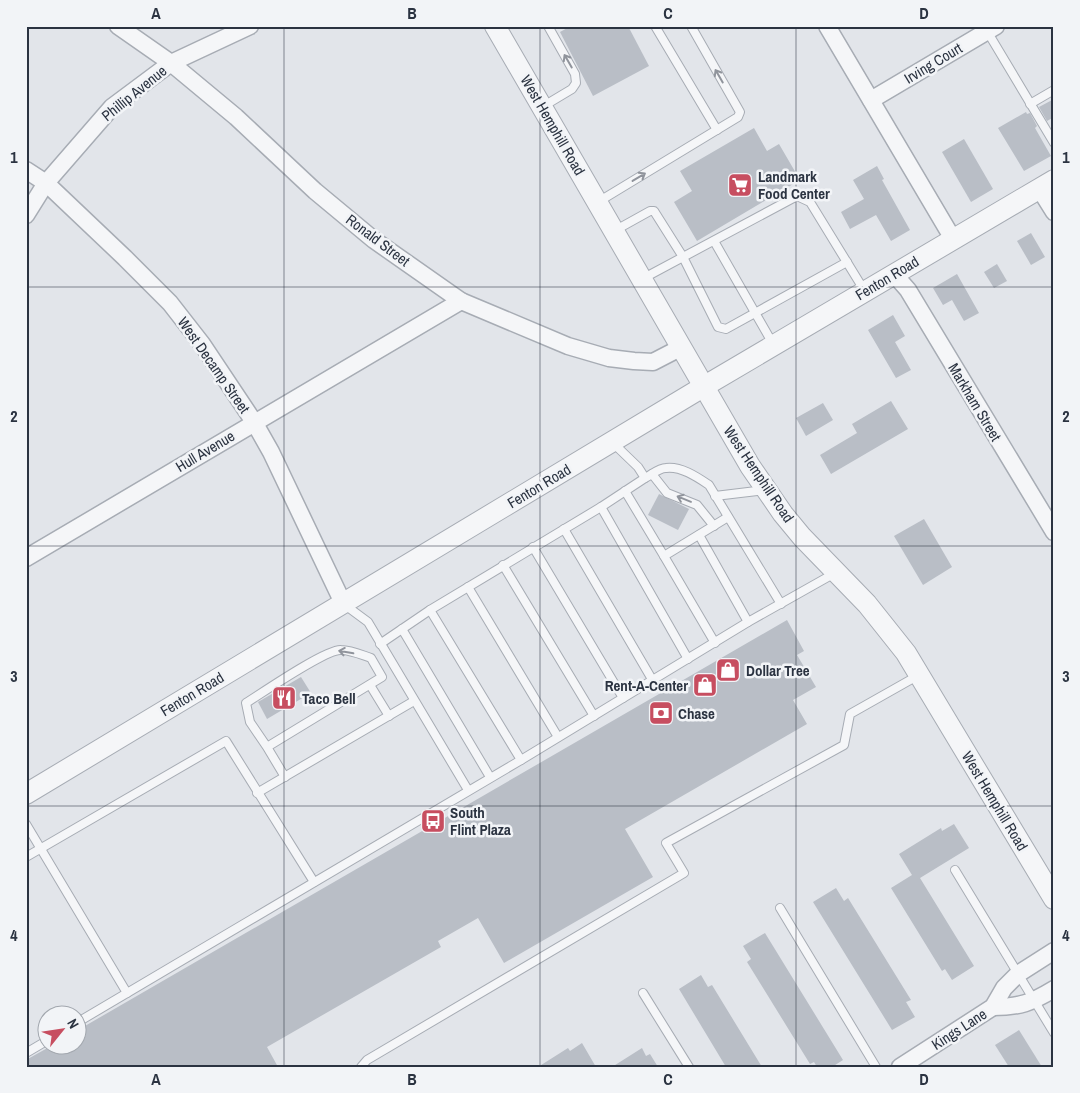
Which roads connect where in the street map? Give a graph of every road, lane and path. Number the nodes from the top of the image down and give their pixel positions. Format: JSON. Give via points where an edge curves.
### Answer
{"nodes":[{"id":1,"x":118,"y":26,"type":"edge"},
{"id":2,"x":250,"y":26,"type":"edge"},
{"id":3,"x":495,"y":26,"type":"edge"},
{"id":4,"x":548,"y":26,"type":"edge"},
{"id":5,"x":655,"y":26,"type":"edge"},
{"id":6,"x":691,"y":26,"type":"edge"},
{"id":7,"x":826,"y":26,"type":"edge"},
{"id":8,"x":991,"y":29,"type":"edge"},
{"id":9,"x":171,"y":63,"type":"junction"},
{"id":10,"x":1054,"y":90,"type":"edge"},
{"id":11,"x":871,"y":100,"type":"junction"},
{"id":12,"x":1030,"y":104,"type":"junction"},
{"id":13,"x":542,"y":107,"type":"junction"},
{"id":14,"x":717,"y":130,"type":"junction"},
{"id":15,"x":1054,"y":144,"type":"edge"},
{"id":16,"x":26,"y":170,"type":"edge"},
{"id":17,"x":46,"y":183,"type":"junction"},
{"id":18,"x":1046,"y":184,"type":"edge"},
{"id":19,"x":598,"y":202,"type":"junction"},
{"id":20,"x":1054,"y":212,"type":"edge"},
{"id":21,"x":26,"y":215,"type":"edge"},
{"id":22,"x":614,"y":231,"type":"junction"},
{"id":23,"x":953,"y":240,"type":"junction"},
{"id":24,"x":714,"y":241,"type":"junction"},
{"id":25,"x":683,"y":258,"type":"junction"},
{"id":26,"x":847,"y":262,"type":"junction"},
{"id":27,"x":894,"y":274,"type":"junction"},
{"id":28,"x":642,"y":279,"type":"junction"},
{"id":29,"x":865,"y":292,"type":"junction"},
{"id":30,"x":462,"y":300,"type":"junction"},
{"id":31,"x":755,"y":313,"type":"junction"},
{"id":32,"x":774,"y":345,"type":"junction"},
{"id":33,"x":680,"y":348,"type":"junction"},
{"id":34,"x":704,"y":387,"type":"junction"},
{"id":35,"x":254,"y":422,"type":"junction"},
{"id":36,"x":612,"y":442,"type":"junction"},
{"id":37,"x":648,"y":476,"type":"junction"},
{"id":38,"x":765,"y":490,"type":"junction"},
{"id":39,"x":625,"y":491,"type":"junction"},
{"id":40,"x":715,"y":496,"type":"junction"},
{"id":41,"x":601,"y":507,"type":"junction"},
{"id":42,"x":728,"y":517,"type":"junction"},
{"id":43,"x":714,"y":526,"type":"junction"},
{"id":44,"x":564,"y":529,"type":"junction"},
{"id":45,"x":1054,"y":532,"type":"edge"},
{"id":46,"x":698,"y":535,"type":"junction"},
{"id":47,"x":533,"y":547,"type":"junction"},
{"id":48,"x":664,"y":556,"type":"junction"},
{"id":49,"x":26,"y":558,"type":"edge"},
{"id":50,"x":503,"y":565,"type":"junction"},
{"id":51,"x":836,"y":572,"type":"junction"},
{"id":52,"x":468,"y":587,"type":"junction"},
{"id":53,"x":343,"y":604,"type":"junction"},
{"id":54,"x":780,"y":604,"type":"junction"},
{"id":55,"x":430,"y":610,"type":"junction"},
{"id":56,"x":748,"y":622,"type":"junction"},
{"id":57,"x":402,"y":630,"type":"junction"},
{"id":58,"x":715,"y":643,"type":"junction"},
{"id":59,"x":380,"y":644,"type":"junction"},
{"id":60,"x":688,"y":659,"type":"junction"},
{"id":61,"x":919,"y":675,"type":"junction"},
{"id":62,"x":652,"y":681,"type":"junction"},
{"id":63,"x":370,"y":685,"type":"junction"},
{"id":64,"x":623,"y":698,"type":"junction"},
{"id":65,"x":414,"y":700,"type":"junction"},
{"id":66,"x":389,"y":716,"type":"junction"},
{"id":67,"x":594,"y":716,"type":"junction"},
{"id":68,"x":558,"y":737,"type":"junction"},
{"id":69,"x":267,"y":747,"type":"junction"},
{"id":70,"x":521,"y":760,"type":"junction"},
{"id":71,"x":285,"y":777,"type":"junction"},
{"id":72,"x":490,"y":777,"type":"junction"},
{"id":73,"x":468,"y":790,"type":"junction"},
{"id":74,"x":257,"y":793,"type":"junction"},
{"id":75,"x":26,"y":794,"type":"edge"},
{"id":76,"x":26,"y":824,"type":"edge"},
{"id":77,"x":41,"y":848,"type":"junction"},
{"id":78,"x":26,"y":857,"type":"edge"},
{"id":79,"x":955,"y":870,"type":"dead end"},
{"id":80,"x":314,"y":882,"type":"junction"},
{"id":81,"x":1054,"y":899,"type":"edge"},
{"id":82,"x":780,"y":908,"type":"dead end"},
{"id":83,"x":1054,"y":951,"type":"edge"},
{"id":84,"x":1018,"y":974,"type":"junction"},
{"id":85,"x":1054,"y":989,"type":"edge"},
{"id":86,"x":127,"y":993,"type":"junction"},
{"id":87,"x":643,"y":993,"type":"dead end"},
{"id":88,"x":1034,"y":1001,"type":"junction"},
{"id":89,"x":993,"y":1007,"type":"junction"},
{"id":90,"x":88,"y":1016,"type":"edge"},
{"id":91,"x":1054,"y":1033,"type":"edge"},
{"id":92,"x":38,"y":1046,"type":"edge"},
{"id":93,"x":26,"y":1053,"type":"edge"},
{"id":94,"x":361,"y":1067,"type":"edge"},
{"id":95,"x":690,"y":1067,"type":"edge"},
{"id":96,"x":876,"y":1067,"type":"edge"},
{"id":97,"x":900,"y":1067,"type":"edge"}],
"edges":[{"from":1,"to":9,"type":"street","name":"Ronald Street"},
{"from":2,"to":9,"type":"street","name":"Phillip Avenue"},
{"from":3,"to":13,"type":"street","name":"West Hemphill Road"},
{"from":13,"to":4,"type":"lane","one_way":true,"via":[[572,90],[576,83],[575,74]]},
{"from":5,"to":14,"type":"lane"},
{"from":14,"to":6,"type":"lane","one_way":true,"via":[[738,117],[740,112]]},
{"from":7,"to":11,"type":"street"},
{"from":8,"to":11,"type":"street","name":"Irving Court"},
{"from":8,"to":12,"type":"lane"},
{"from":9,"to":17,"type":"street","name":"Phillip Avenue","via":[[112,107]]},
{"from":9,"to":30,"type":"street","name":"Ronald Street","via":[[374,240]]},
{"from":10,"to":12,"type":"lane"},
{"from":11,"to":23,"type":"street"},
{"from":12,"to":15,"type":"lane"},
{"from":13,"to":19,"type":"street","name":"West Hemphill Road"},
{"from":19,"to":14,"type":"lane","one_way":true},
{"from":16,"to":17,"type":"street","name":"West Decamp Street"},
{"from":17,"to":21,"type":"street","name":"Phillip Avenue"},
{"from":17,"to":35,"type":"street","name":"West Decamp Street","via":[[170,303]]},
{"from":18,"to":20,"type":"street"},
{"from":18,"to":23,"type":"street","name":"Fenton Road"},
{"from":19,"to":22,"type":"street","name":"West Hemphill Road"},
{"from":22,"to":25,"type":"lane","via":[[654,211]]},
{"from":22,"to":28,"type":"street","name":"West Hemphill Road"},
{"from":23,"to":27,"type":"street","name":"Fenton Road"},
{"from":24,"to":25,"type":"lane"},
{"from":24,"to":26,"type":"lane","via":[[797,196],[810,202]]},
{"from":24,"to":31,"type":"lane"},
{"from":25,"to":28,"type":"lane"},
{"from":25,"to":31,"type":"lane","via":[[718,327],[726,329]]},
{"from":26,"to":29,"type":"lane"},
{"from":26,"to":31,"type":"lane"},
{"from":27,"to":29,"type":"street","name":"Fenton Road"},
{"from":27,"to":45,"type":"street","name":"Markham Street","via":[[908,290]]},
{"from":28,"to":33,"type":"street","name":"West Hemphill Road"},
{"from":29,"to":32,"type":"street","name":"Fenton Road"},
{"from":30,"to":33,"type":"street","name":"Ronald Street","via":[[568,346],[609,358],[653,362]]},
{"from":30,"to":35,"type":"street","name":"Hull Avenue"},
{"from":31,"to":32,"type":"lane"},
{"from":32,"to":34,"type":"street","name":"Fenton Road"},
{"from":33,"to":34,"type":"street","name":"West Hemphill Road"},
{"from":34,"to":36,"type":"street","name":"Fenton Road"},
{"from":34,"to":38,"type":"street","name":"West Hemphill Road"},
{"from":35,"to":49,"type":"street","name":"Hull Avenue"},
{"from":35,"to":53,"type":"street","name":"West Decamp Street"},
{"from":36,"to":37,"type":"lane"},
{"from":36,"to":53,"type":"street","name":"Fenton Road"},
{"from":37,"to":39,"type":"lane"},
{"from":37,"to":40,"type":"lane","via":[[664,468],[677,468],[699,478]]},
{"from":43,"to":37,"type":"lane","one_way":true,"via":[[697,505],[667,493]]},
{"from":38,"to":40,"type":"lane"},
{"from":38,"to":51,"type":"street","name":"West Hemphill Road","via":[[802,537]]},
{"from":39,"to":41,"type":"lane"},
{"from":39,"to":48,"type":"lane"},
{"from":40,"to":42,"type":"lane"},
{"from":41,"to":44,"type":"lane"},
{"from":41,"to":60,"type":"lane"},
{"from":42,"to":43,"type":"lane"},
{"from":42,"to":54,"type":"lane"},
{"from":43,"to":46,"type":"lane"},
{"from":44,"to":47,"type":"lane"},
{"from":44,"to":62,"type":"lane"},
{"from":46,"to":48,"type":"lane"},
{"from":46,"to":56,"type":"lane"},
{"from":47,"to":50,"type":"lane"},
{"from":47,"to":64,"type":"lane"},
{"from":48,"to":58,"type":"lane"},
{"from":50,"to":52,"type":"lane"},
{"from":50,"to":67,"type":"lane"},
{"from":51,"to":54,"type":"lane"},
{"from":51,"to":61,"type":"street","name":"West Hemphill Road","via":[[887,627]]},
{"from":52,"to":55,"type":"lane"},
{"from":52,"to":68,"type":"lane"},
{"from":53,"to":59,"type":"lane","via":[[368,622]]},
{"from":53,"to":75,"type":"street","name":"Fenton Road"},
{"from":54,"to":56,"type":"lane"},
{"from":55,"to":57,"type":"lane"},
{"from":55,"to":70,"type":"lane"},
{"from":56,"to":58,"type":"lane"},
{"from":57,"to":59,"type":"lane"},
{"from":57,"to":72,"type":"lane"},
{"from":58,"to":60,"type":"lane"},
{"from":59,"to":65,"type":"lane"},
{"from":60,"to":62,"type":"lane"},
{"from":61,"to":81,"type":"street","name":"West Hemphill Road"},
{"from":61,"to":94,"type":"lane","via":[[850,714],[844,744],[666,843],[684,873],[367,1060]]},
{"from":62,"to":64,"type":"lane"},
{"from":63,"to":66,"type":"lane"},
{"from":63,"to":69,"type":"lane"},
{"from":63,"to":69,"type":"lane","one_way":true,"via":[[382,677],[371,658],[340,650],[328,653],[284,678],[246,703],[250,722]]},
{"from":64,"to":67,"type":"lane"},
{"from":65,"to":66,"type":"lane"},
{"from":65,"to":73,"type":"lane"},
{"from":66,"to":71,"type":"lane"},
{"from":67,"to":68,"type":"lane"},
{"from":68,"to":70,"type":"lane"},
{"from":69,"to":71,"type":"lane"},
{"from":70,"to":72,"type":"lane"},
{"from":71,"to":74,"type":"lane"},
{"from":72,"to":73,"type":"lane"},
{"from":73,"to":80,"type":"lane"},
{"from":74,"to":77,"type":"lane","via":[[226,741]]},
{"from":74,"to":80,"type":"lane"},
{"from":76,"to":77,"type":"lane"},
{"from":77,"to":78,"type":"lane"},
{"from":77,"to":86,"type":"lane"},
{"from":79,"to":84,"type":"lane"},
{"from":80,"to":86,"type":"lane"},
{"from":82,"to":96,"type":"lane"},
{"from":83,"to":84,"type":"street","name":"Kings Lane"},
{"from":84,"to":88,"type":"lane"},
{"from":84,"to":89,"type":"street","name":"Kings Lane","via":[[1004,988]]},
{"from":85,"to":88,"type":"street","name":"Kings Lane"},
{"from":86,"to":90,"type":"lane"},
{"from":87,"to":95,"type":"lane"},
{"from":88,"to":89,"type":"street","name":"Kings Lane","via":[[1013,1007]]},
{"from":88,"to":91,"type":"lane"},
{"from":89,"to":97,"type":"street","name":"Kings Lane"},
{"from":92,"to":93,"type":"lane"}]}
